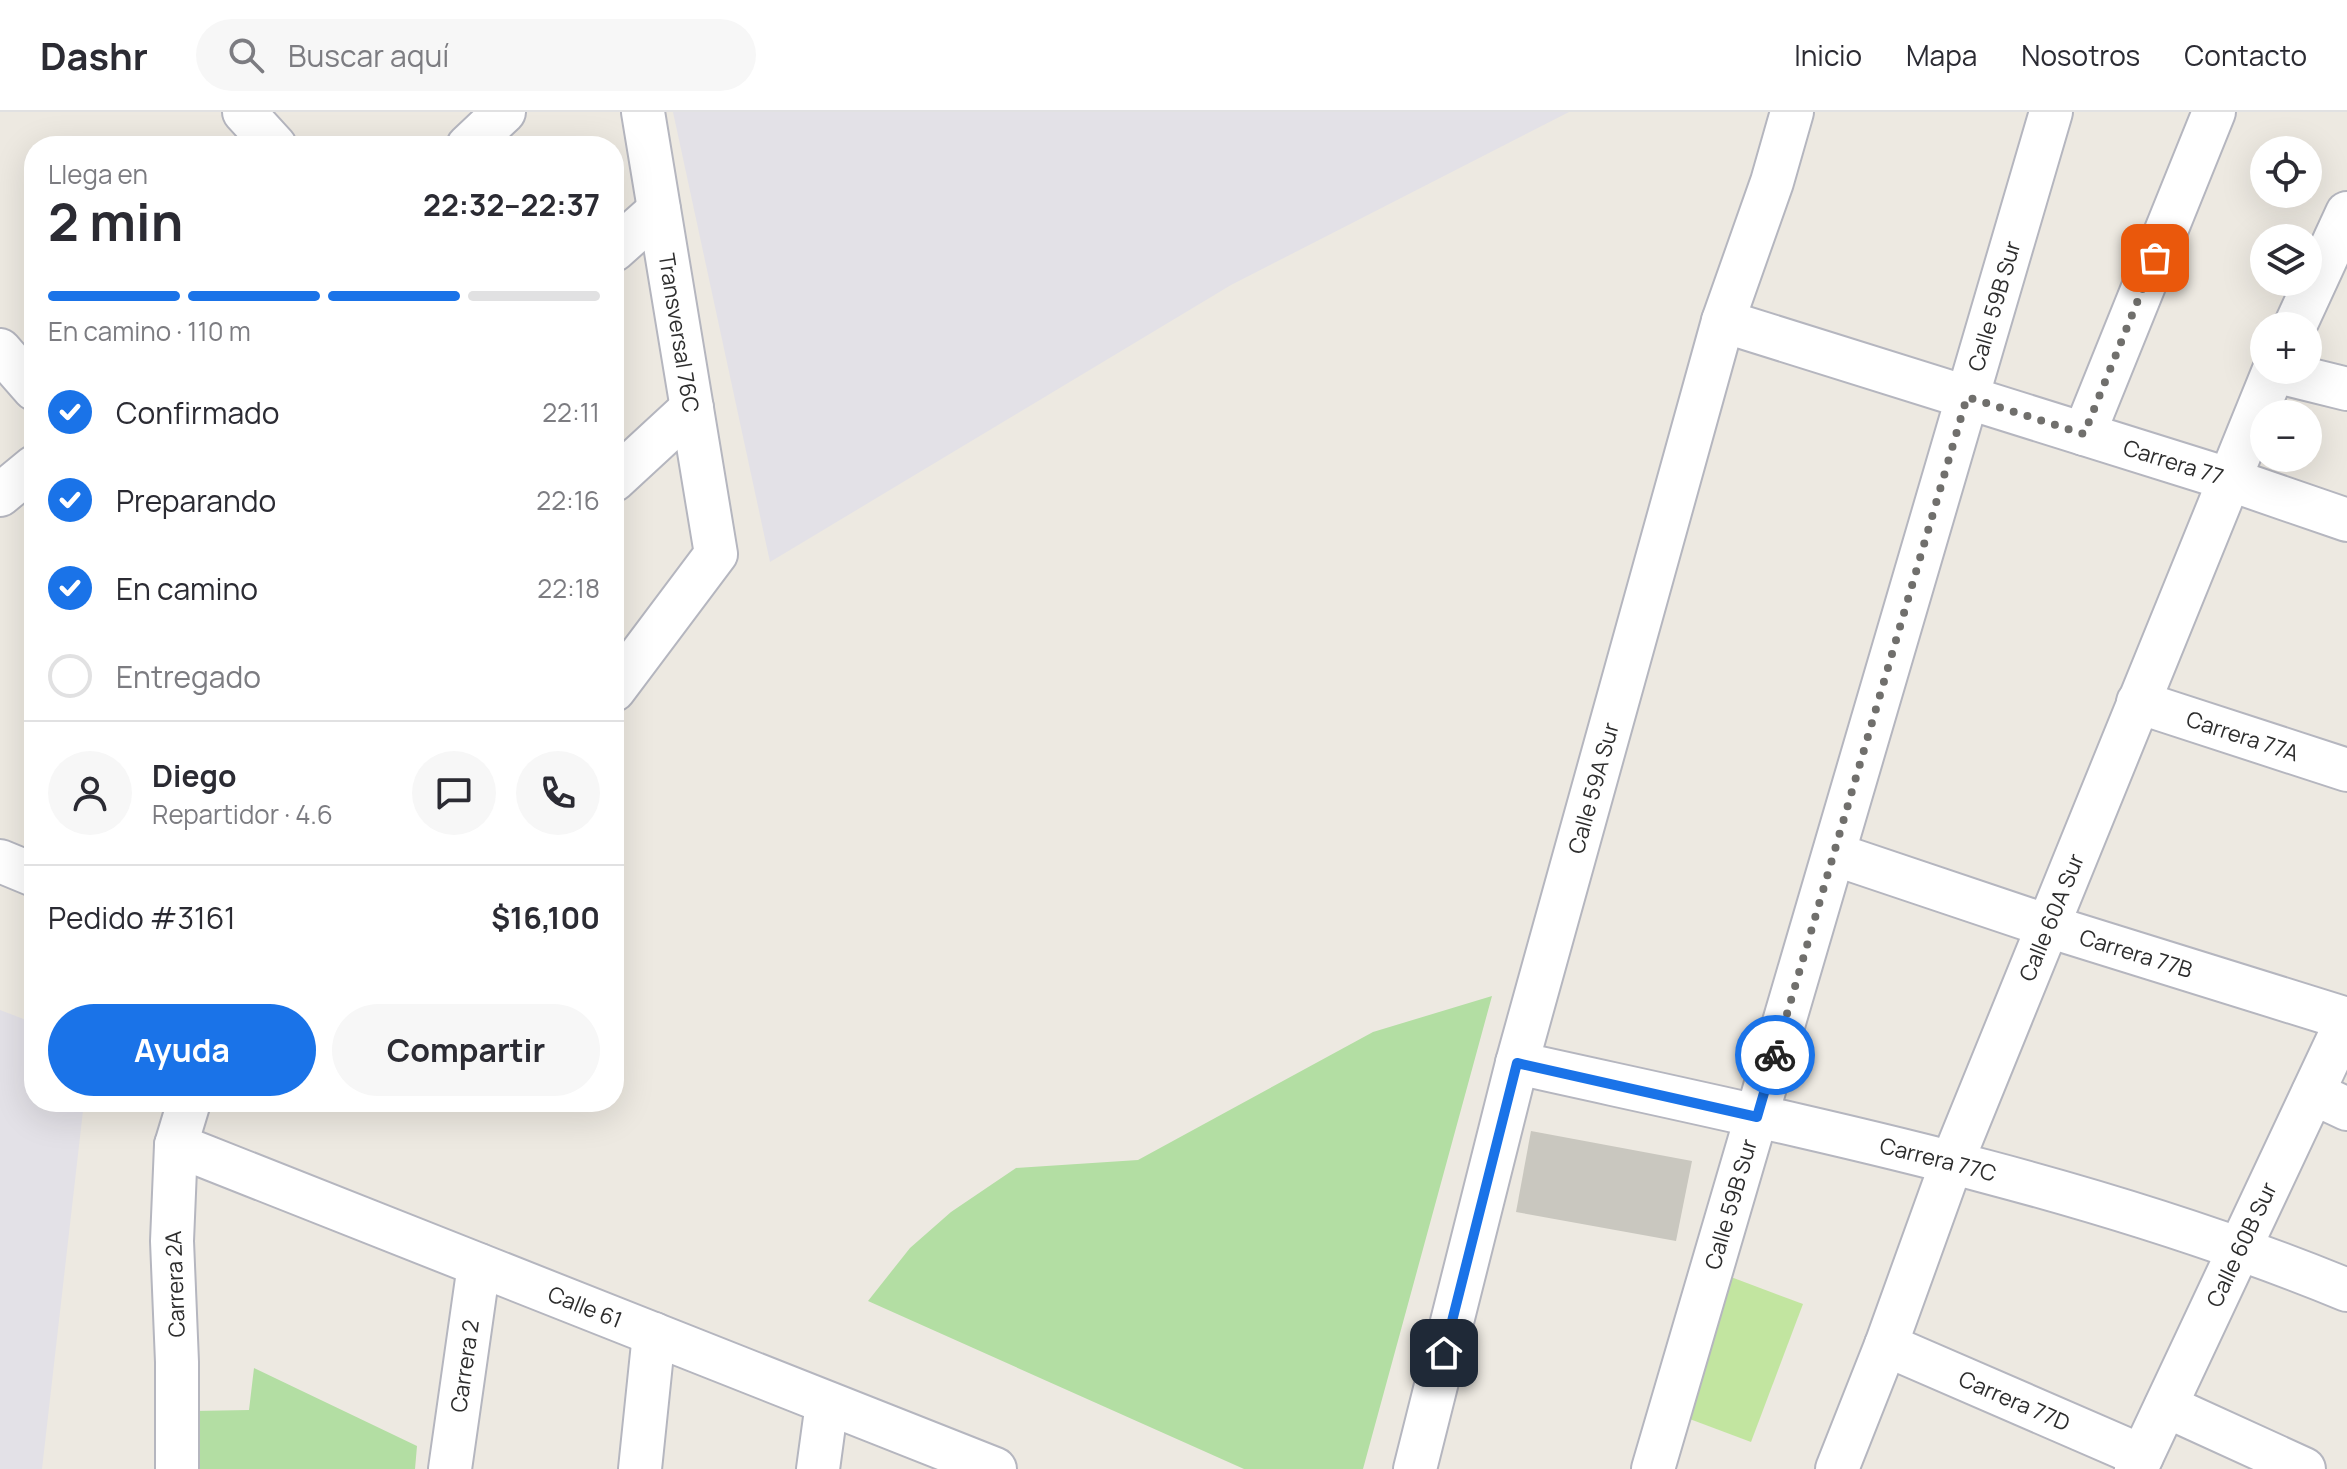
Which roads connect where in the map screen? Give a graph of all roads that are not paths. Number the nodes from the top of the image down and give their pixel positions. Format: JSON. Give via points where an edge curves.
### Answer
{"nodes":[{"id":1,"x":643,"y":112,"type":"edge"},
{"id":2,"x":1792,"y":112,"type":"edge"},
{"id":3,"x":2051,"y":112,"type":"edge"},
{"id":4,"x":2214,"y":112,"type":"edge"},
{"id":5,"x":659,"y":210,"type":"junction"},
{"id":6,"x":2347,"y":213,"type":"edge"},
{"id":7,"x":624,"y":241,"type":"edge"},
{"id":8,"x":2301,"y":312,"type":"edge"},
{"id":9,"x":1723,"y":321,"type":"junction"},
{"id":10,"x":2322,"y":382,"type":"edge"},
{"id":11,"x":2268,"y":384,"type":"edge"},
{"id":12,"x":2347,"y":389,"type":"edge"},
{"id":13,"x":1967,"y":397,"type":"junction"},
{"id":14,"x":692,"y":408,"type":"junction"},
{"id":15,"x":2084,"y":434,"type":"junction"},
{"id":16,"x":624,"y":471,"type":"edge"},
{"id":17,"x":24,"y":475,"type":"edge"},
{"id":18,"x":2228,"y":479,"type":"junction"},
{"id":19,"x":0,"y":495,"type":"edge"},
{"id":20,"x":2347,"y":520,"type":"edge"},
{"id":21,"x":624,"y":677,"type":"edge"},
{"id":22,"x":2138,"y":702,"type":"junction"},
{"id":23,"x":2347,"y":770,"type":"edge"},
{"id":24,"x":1834,"y":854,"type":"junction"},
{"id":25,"x":2048,"y":926,"type":"junction"},
{"id":26,"x":2347,"y":1020,"type":"edge"},
{"id":27,"x":1517,"y":1063,"type":"junction"},
{"id":28,"x":2330,"y":1101,"type":"edge"},
{"id":29,"x":186,"y":1112,"type":"edge"},
{"id":30,"x":1757,"y":1117,"type":"junction"},
{"id":31,"x":176,"y":1145,"type":"junction"},
{"id":32,"x":1952,"y":1162,"type":"junction"},
{"id":33,"x":2240,"y":1248,"type":"junction"},
{"id":34,"x":479,"y":1265,"type":"junction"},
{"id":35,"x":2347,"y":1290,"type":"edge"},
{"id":36,"x":654,"y":1334,"type":"junction"},
{"id":37,"x":1886,"y":1345,"type":"junction"},
{"id":38,"x":827,"y":1403,"type":"junction"},
{"id":39,"x":2166,"y":1406,"type":"junction"},
{"id":40,"x":2139,"y":1463,"type":"edge"},
{"id":41,"x":177,"y":1469,"type":"edge"},
{"id":42,"x":450,"y":1469,"type":"edge"},
{"id":43,"x":640,"y":1469,"type":"edge"},
{"id":44,"x":818,"y":1469,"type":"edge"},
{"id":45,"x":995,"y":1469,"type":"edge"},
{"id":46,"x":1415,"y":1469,"type":"edge"},
{"id":47,"x":1653,"y":1469,"type":"edge"},
{"id":48,"x":1837,"y":1469,"type":"edge"},
{"id":49,"x":2304,"y":1469,"type":"edge"}],
"edges":[{"from":1,"to":5,"type":"street","name":"Transversal 76C"},
{"from":2,"to":9,"type":"street","name":"Calle 59A Sur"},
{"from":3,"to":13,"type":"street","name":"Calle 59B Sur"},
{"from":4,"to":15,"type":"street"},
{"from":5,"to":7,"type":"street"},
{"from":5,"to":14,"type":"street","name":"Transversal 76C"},
{"from":6,"to":8,"type":"street"},
{"from":9,"to":13,"type":"street","name":"Carrera 77"},
{"from":9,"to":27,"type":"street","name":"Calle 59A Sur"},
{"from":10,"to":12,"type":"street"},
{"from":11,"to":18,"type":"street","name":"Calle 60A Sur"},
{"from":13,"to":15,"type":"street","name":"Carrera 77"},
{"from":13,"to":24,"type":"street","name":"Calle 59B Sur"},
{"from":14,"to":16,"type":"street"},
{"from":14,"to":21,"type":"street","name":"Transversal 76C","via":[[716,554]]},
{"from":15,"to":18,"type":"street","name":"Carrera 77"},
{"from":17,"to":19,"type":"street"},
{"from":18,"to":20,"type":"street","name":"Carrera 77"},
{"from":18,"to":22,"type":"street","name":"Calle 60A Sur"},
{"from":22,"to":23,"type":"street","name":"Carrera 77A"},
{"from":22,"to":25,"type":"street","name":"Calle 60A Sur"},
{"from":24,"to":25,"type":"street","name":"Carrera 77B"},
{"from":24,"to":30,"type":"street","name":"Calle 59B Sur"},
{"from":25,"to":26,"type":"street","name":"Carrera 77B"},
{"from":25,"to":32,"type":"street","name":"Calle 60A Sur"},
{"from":26,"to":28,"type":"street","name":"Calle 60B Sur"},
{"from":27,"to":30,"type":"street","name":"Carrera 77C"},
{"from":27,"to":46,"type":"street","name":"Calle 59A Sur"},
{"from":28,"to":33,"type":"street","name":"Calle 60B Sur"},
{"from":29,"to":31,"type":"street","name":"Carrera 2A"},
{"from":30,"to":32,"type":"street","name":"Carrera 77C"},
{"from":30,"to":47,"type":"street","name":"Calle 59B Sur"},
{"from":31,"to":34,"type":"street","name":"Calle 61"},
{"from":31,"to":41,"type":"street","name":"Carrera 2A","via":[[172,1241]]},
{"from":32,"to":33,"type":"street","name":"Carrera 77C"},
{"from":32,"to":37,"type":"street","name":"Calle 60A Sur"},
{"from":33,"to":35,"type":"street","name":"Carrera 77C"},
{"from":33,"to":39,"type":"street","name":"Calle 60B Sur"},
{"from":34,"to":36,"type":"street","name":"Calle 61"},
{"from":34,"to":42,"type":"street","name":"Carrera 2"},
{"from":36,"to":38,"type":"street","name":"Calle 61"},
{"from":36,"to":43,"type":"street"},
{"from":37,"to":40,"type":"street","name":"Carrera 77D"},
{"from":37,"to":48,"type":"street","name":"Calle 60A Sur"},
{"from":38,"to":44,"type":"street"},
{"from":38,"to":45,"type":"street","name":"Calle 61"},
{"from":39,"to":40,"type":"street","name":"Calle 60B Sur"},
{"from":39,"to":49,"type":"street"}]}
